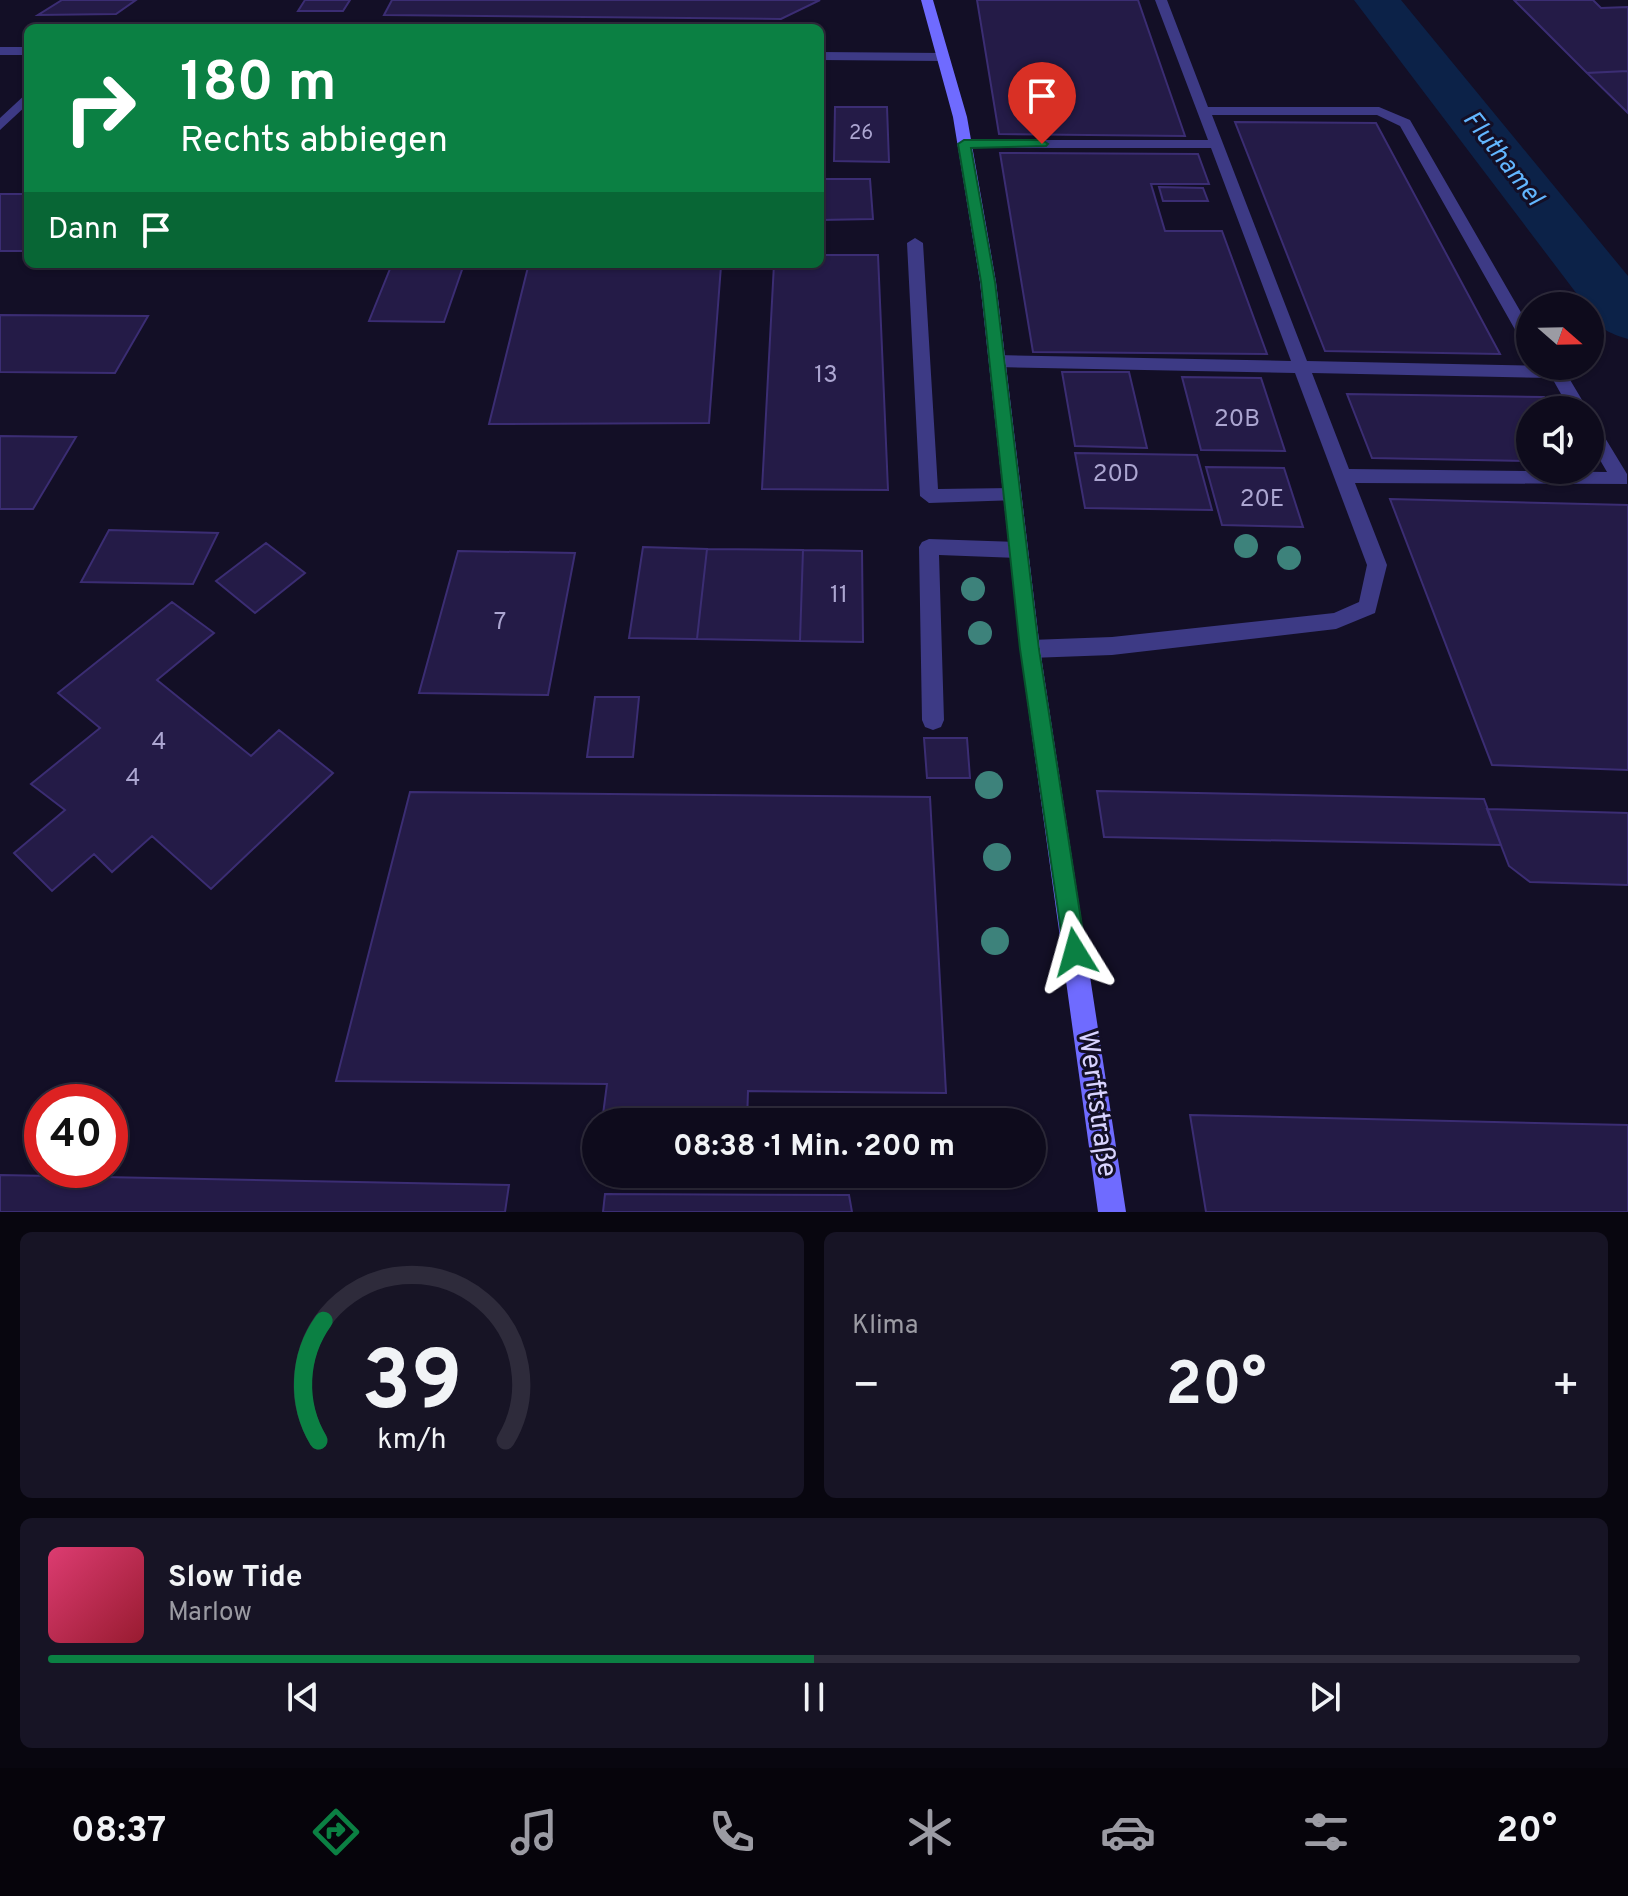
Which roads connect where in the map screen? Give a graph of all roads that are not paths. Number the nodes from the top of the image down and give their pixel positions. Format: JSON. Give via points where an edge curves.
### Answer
{"nodes":[{"id":1,"x":927,"y":0,"type":"edge"},
{"id":2,"x":1161,"y":0,"type":"edge"},
{"id":3,"x":0,"y":51,"type":"edge"},
{"id":4,"x":24,"y":51,"type":"edge"},
{"id":5,"x":824,"y":56,"type":"edge"},
{"id":6,"x":943,"y":57,"type":"junction"},
{"id":7,"x":24,"y":100,"type":"edge"},
{"id":8,"x":1203,"y":111,"type":"junction"},
{"id":9,"x":0,"y":126,"type":"edge"},
{"id":10,"x":964,"y":144,"type":"junction"},
{"id":11,"x":1216,"y":144,"type":"junction"},
{"id":12,"x":915,"y":243,"type":"dead end"},
{"id":13,"x":1516,"y":317,"type":"edge"},
{"id":14,"x":997,"y":361,"type":"junction"},
{"id":15,"x":1301,"y":368,"type":"junction"},
{"id":16,"x":1516,"y":369,"type":"edge"},
{"id":17,"x":1604,"y":449,"type":"edge"},
{"id":18,"x":1343,"y":476,"type":"junction"},
{"id":19,"x":1624,"y":480,"type":"edge"},
{"id":20,"x":1012,"y":495,"type":"junction"},
{"id":21,"x":1018,"y":550,"type":"junction"},
{"id":22,"x":1030,"y":649,"type":"junction"},
{"id":23,"x":933,"y":720,"type":"dead end"},
{"id":24,"x":1112,"y":1212,"type":"edge"}],
"edges":[{"from":1,"to":6,"type":"street","name":"Werftstraße"},
{"from":2,"to":8,"type":"street"},
{"from":3,"to":4,"type":"street"},
{"from":5,"to":6,"type":"street"},
{"from":6,"to":10,"type":"street","name":"Werftstraße"},
{"from":7,"to":9,"type":"street"},
{"from":8,"to":11,"type":"street"},
{"from":8,"to":13,"type":"street","via":[[1379,111],[1405,123]]},
{"from":10,"to":11,"type":"street"},
{"from":10,"to":14,"type":"street","name":"Werftstraße"},
{"from":11,"to":15,"type":"street"},
{"from":12,"to":20,"type":"street","via":[[929,496]]},
{"from":14,"to":15,"type":"street"},
{"from":14,"to":20,"type":"street","name":"Werftstraße"},
{"from":15,"to":16,"type":"street"},
{"from":15,"to":18,"type":"street"},
{"from":17,"to":19,"type":"street"},
{"from":18,"to":19,"type":"street"},
{"from":18,"to":22,"type":"street","via":[[1377,565],[1368,607],[1336,621],[1112,646]]},
{"from":20,"to":21,"type":"street","name":"Werftstraße"},
{"from":21,"to":22,"type":"street","name":"Werftstraße"},
{"from":21,"to":23,"type":"street","via":[[929,547]]},
{"from":22,"to":24,"type":"street","name":"Werftstraße"}]}
